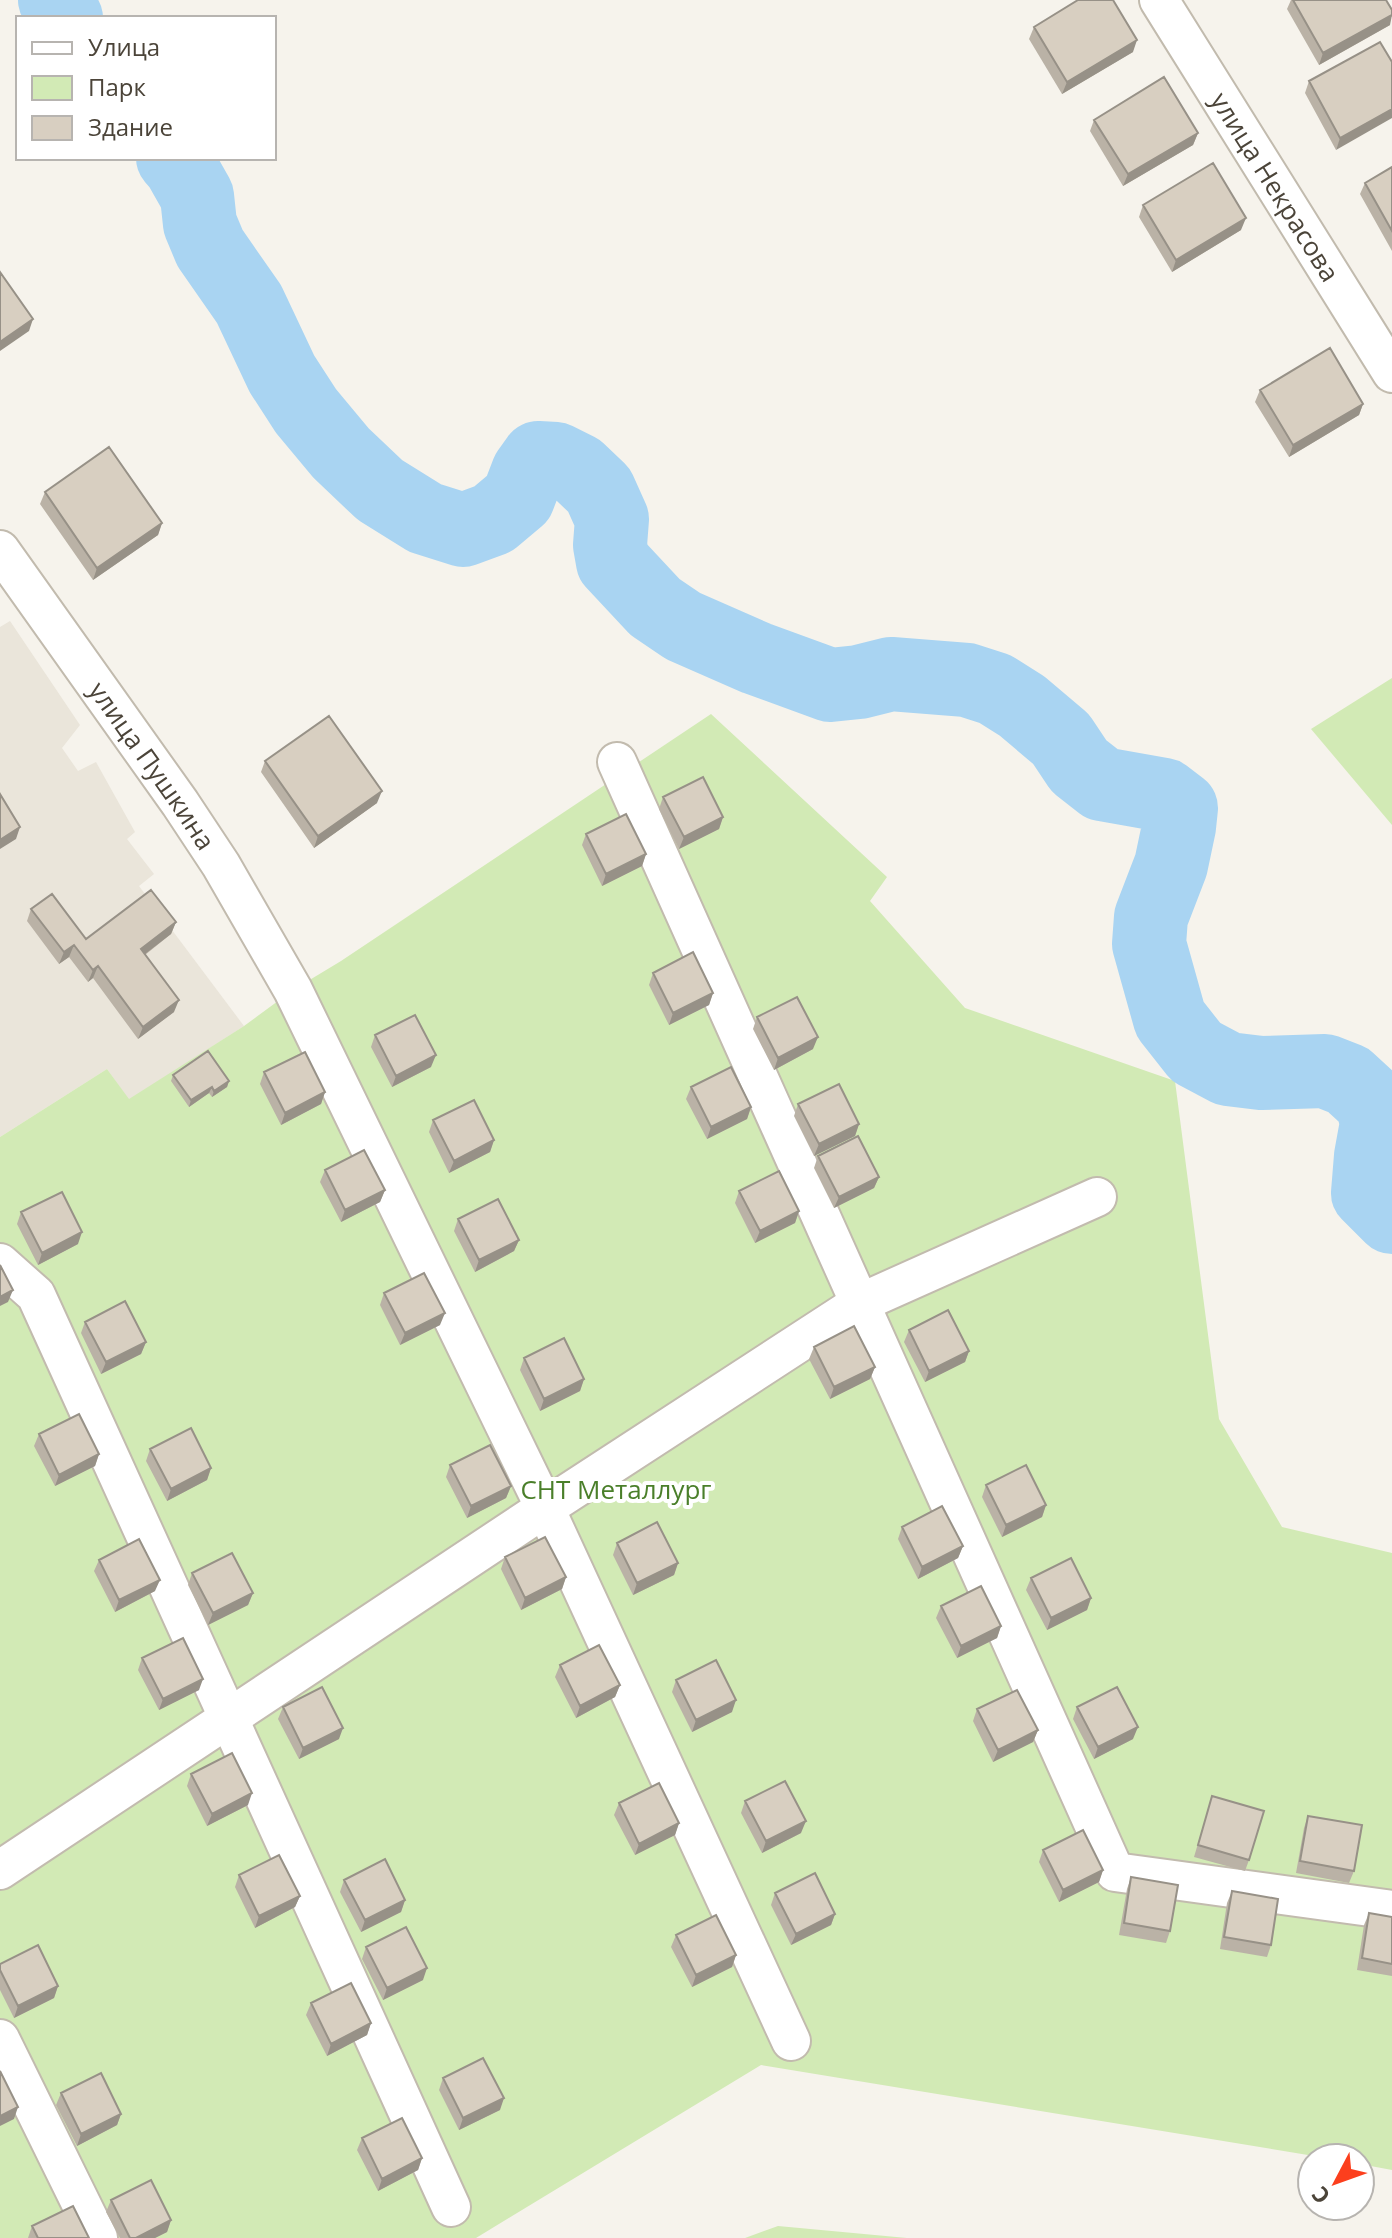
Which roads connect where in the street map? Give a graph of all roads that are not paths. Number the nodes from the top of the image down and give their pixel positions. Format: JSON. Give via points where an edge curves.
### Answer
{"nodes":[{"id":1,"x":1159,"y":0,"type":"edge"},
{"id":2,"x":1392,"y":373,"type":"edge"},
{"id":3,"x":0,"y":550,"type":"edge"},
{"id":4,"x":617,"y":762,"type":"dead end"},
{"id":5,"x":1097,"y":1197,"type":"dead end"},
{"id":6,"x":0,"y":1263,"type":"edge"},
{"id":7,"x":860,"y":1303,"type":"junction"},
{"id":8,"x":545,"y":1508,"type":"junction"},
{"id":9,"x":228,"y":1719,"type":"junction"},
{"id":10,"x":0,"y":1870,"type":"edge"},
{"id":11,"x":1392,"y":1910,"type":"edge"},
{"id":12,"x":0,"y":2039,"type":"edge"},
{"id":13,"x":791,"y":2041,"type":"dead end"},
{"id":14,"x":451,"y":2207,"type":"dead end"},
{"id":15,"x":98,"y":2238,"type":"edge"}],
"edges":[{"from":1,"to":2,"type":"street","name":"улица Некрасова"},
{"from":3,"to":8,"type":"street","name":"улица Пушкина","via":[[180,803],[293,990]]},
{"from":4,"to":7,"type":"street"},
{"from":5,"to":7,"type":"street"},
{"from":6,"to":9,"type":"street","via":[[36,1295]]},
{"from":7,"to":8,"type":"street"},
{"from":7,"to":11,"type":"street","via":[[1115,1872]]},
{"from":8,"to":9,"type":"street"},
{"from":8,"to":13,"type":"street","name":"улица Пушкина"},
{"from":9,"to":10,"type":"street"},
{"from":9,"to":14,"type":"street"},
{"from":12,"to":15,"type":"street"}]}
